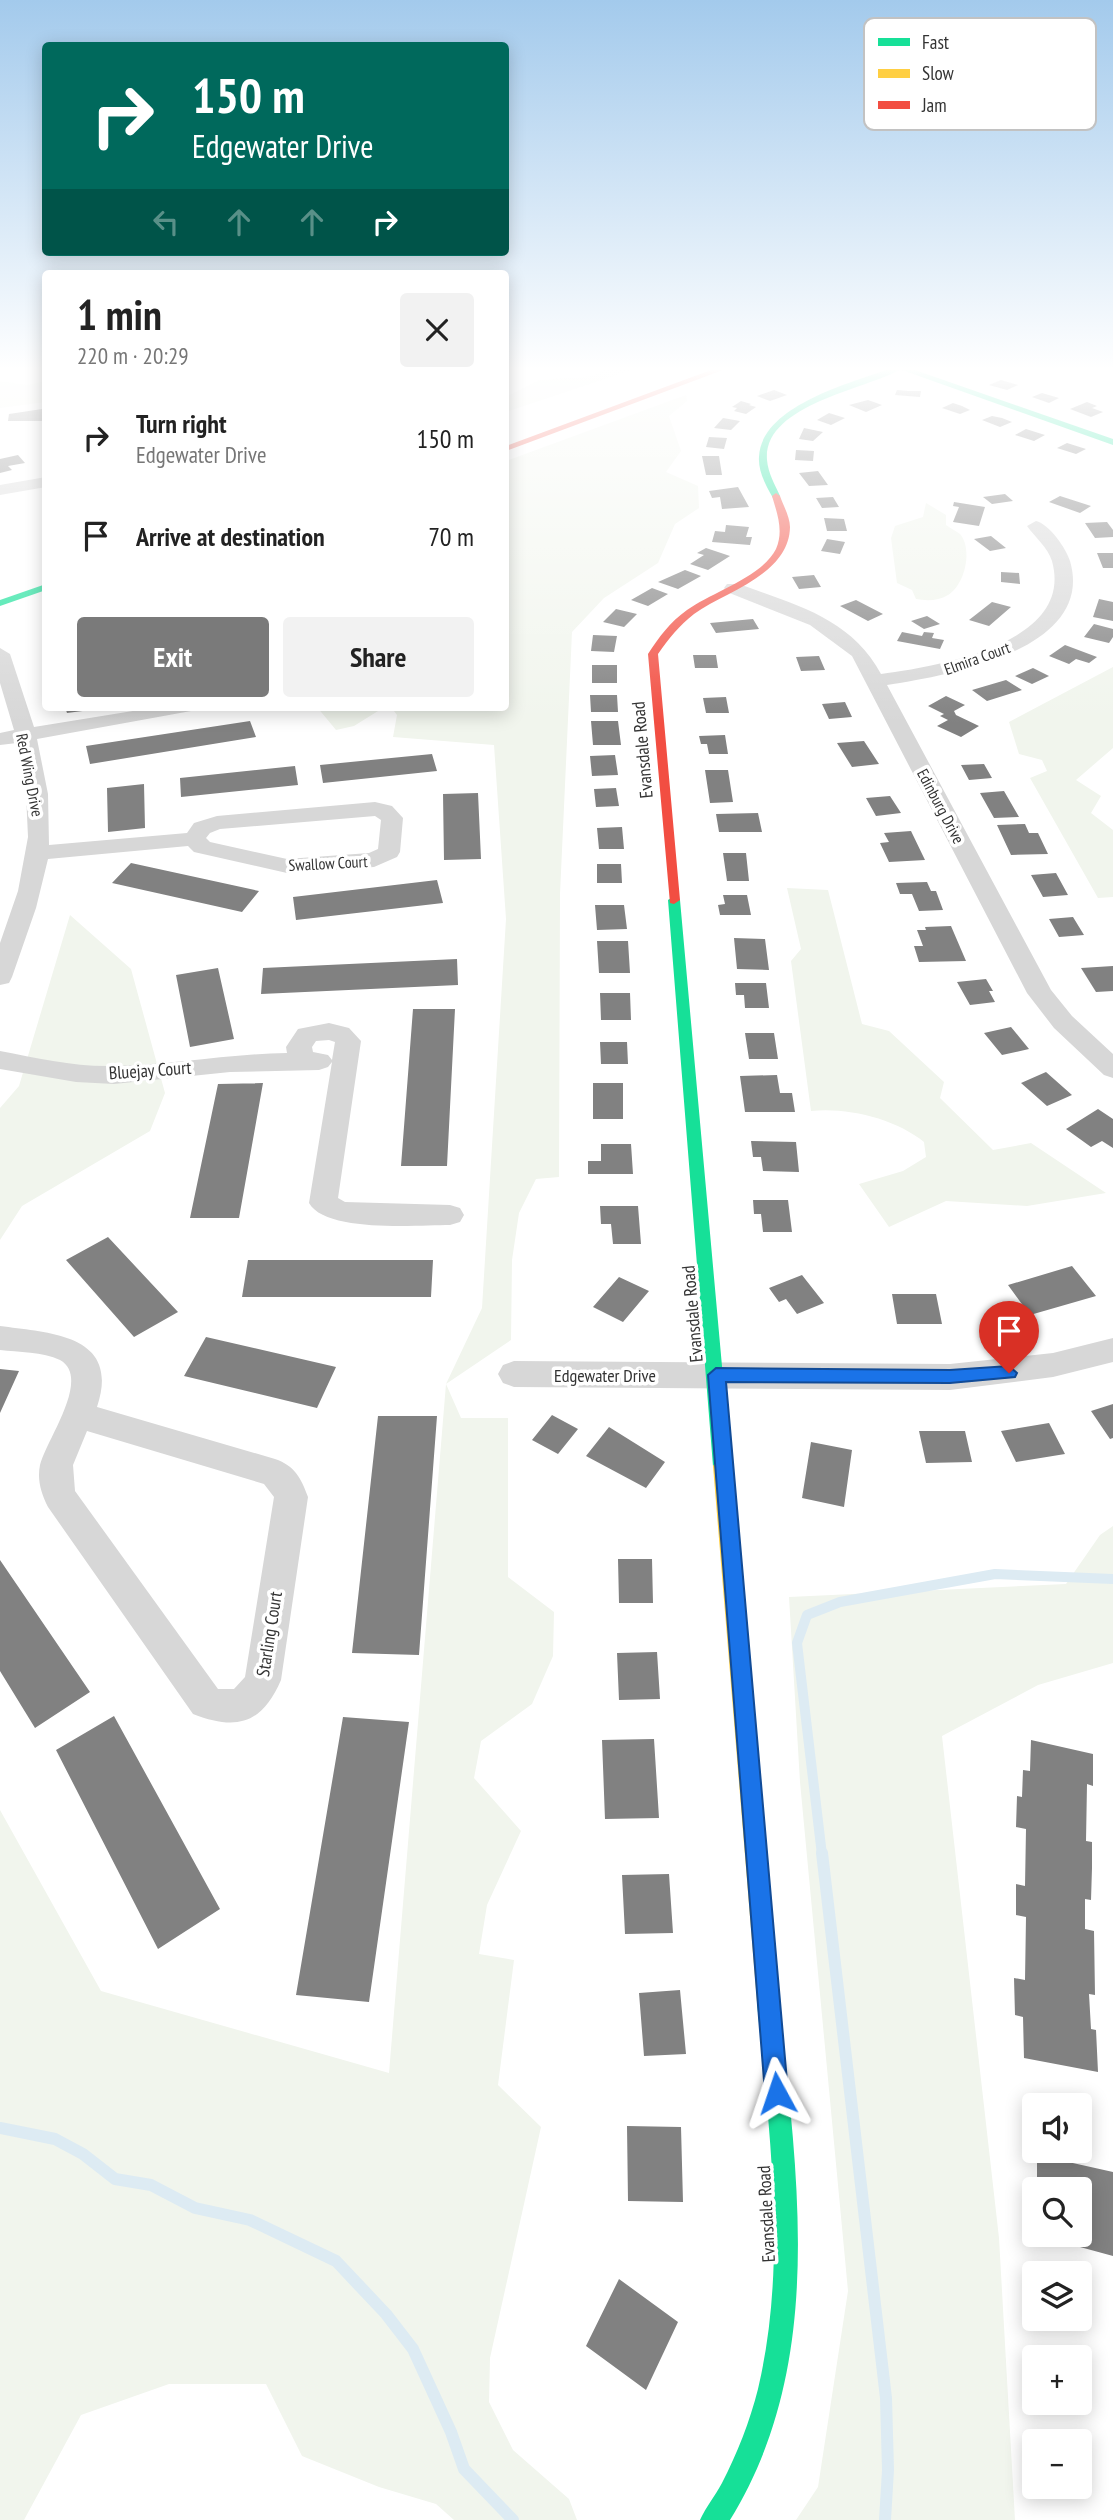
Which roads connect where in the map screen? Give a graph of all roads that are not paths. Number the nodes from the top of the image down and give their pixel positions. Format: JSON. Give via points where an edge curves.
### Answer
{"nodes":[{"id":1,"x":772,"y":488,"type":"edge"},
{"id":2,"x":1037,"y":526,"type":"dead end"},
{"id":3,"x":42,"y":572,"type":"edge"},
{"id":4,"x":0,"y":586,"type":"edge"},
{"id":5,"x":42,"y":588,"type":"edge"},
{"id":6,"x":733,"y":588,"type":"junction"},
{"id":7,"x":0,"y":603,"type":"edge"},
{"id":8,"x":0,"y":654,"type":"edge"},
{"id":9,"x":875,"y":681,"type":"junction"},
{"id":10,"x":149,"y":711,"type":"edge"},
{"id":11,"x":23,"y":735,"type":"junction"},
{"id":12,"x":0,"y":739,"type":"edge"},
{"id":13,"x":194,"y":839,"type":"junction"},
{"id":14,"x":37,"y":853,"type":"junction"},
{"id":15,"x":0,"y":977,"type":"edge"},
{"id":16,"x":0,"y":1060,"type":"edge"},
{"id":17,"x":1113,"y":1069,"type":"edge"},
{"id":18,"x":450,"y":1214,"type":"dead end"},
{"id":19,"x":0,"y":1338,"type":"edge"},
{"id":20,"x":1113,"y":1350,"type":"edge"},
{"id":21,"x":514,"y":1374,"type":"dead end"},
{"id":22,"x":716,"y":1375,"type":"junction"},
{"id":23,"x":78,"y":1415,"type":"junction"},
{"id":24,"x":714,"y":2520,"type":"edge"}],
"edges":[{"from":1,"to":6,"type":"street","name":"Evansdale Road","via":[[787,516],[788,537],[776,558]]},
{"from":2,"to":9,"type":"street","name":"Elmira Court","via":[[1055,550],[1065,576],[1061,601],[1041,627],[1002,651],[962,666]]},
{"from":3,"to":4,"type":"street"},
{"from":5,"to":7,"type":"street"},
{"from":6,"to":9,"type":"street","name":"Edinburg Drive","via":[[834,630],[860,653]]},
{"from":6,"to":22,"type":"street","name":"Evansdale Road","via":[[672,623],[655,643],[653,654]]},
{"from":8,"to":11,"type":"street","name":"Red Wing Drive"},
{"from":9,"to":17,"type":"street","name":"Edinburg Drive","via":[[1035,985],[1063,1022]]},
{"from":10,"to":11,"type":"street"},
{"from":11,"to":12,"type":"street"},
{"from":11,"to":14,"type":"street","name":"Red Wing Drive","via":[[40,811]]},
{"from":13,"to":13,"type":"street","name":"Swallow Court","via":[[202,828],[217,823],[375,810],[392,818],[389,852],[374,860],[287,866],[202,847]]},
{"from":13,"to":14,"type":"street","name":"Swallow Court"},
{"from":14,"to":15,"type":"street","name":"Red Wing Drive"},
{"from":16,"to":18,"type":"street","name":"Bluejay Court","via":[[114,1075],[301,1061],[300,1041],[307,1035],[334,1031],[348,1041],[323,1202],[340,1212]]},
{"from":19,"to":23,"type":"street","name":"Starling Court","via":[[61,1346],[76,1354],[86,1365],[90,1380]]},
{"from":20,"to":22,"type":"street","name":"Edgewater Drive","via":[[1053,1365],[962,1376]]},
{"from":21,"to":22,"type":"street","name":"Edgewater Drive"},
{"from":22,"to":24,"type":"street","name":"Evansdale Road","via":[[788,2232],[788,2297],[779,2365],[759,2431],[728,2502]]},
{"from":23,"to":23,"type":"street","name":"Starling Court","via":[[55,1468],[60,1497],[206,1702],[233,1708],[248,1701],[263,1680],[291,1497],[286,1483],[275,1473]]}]}
